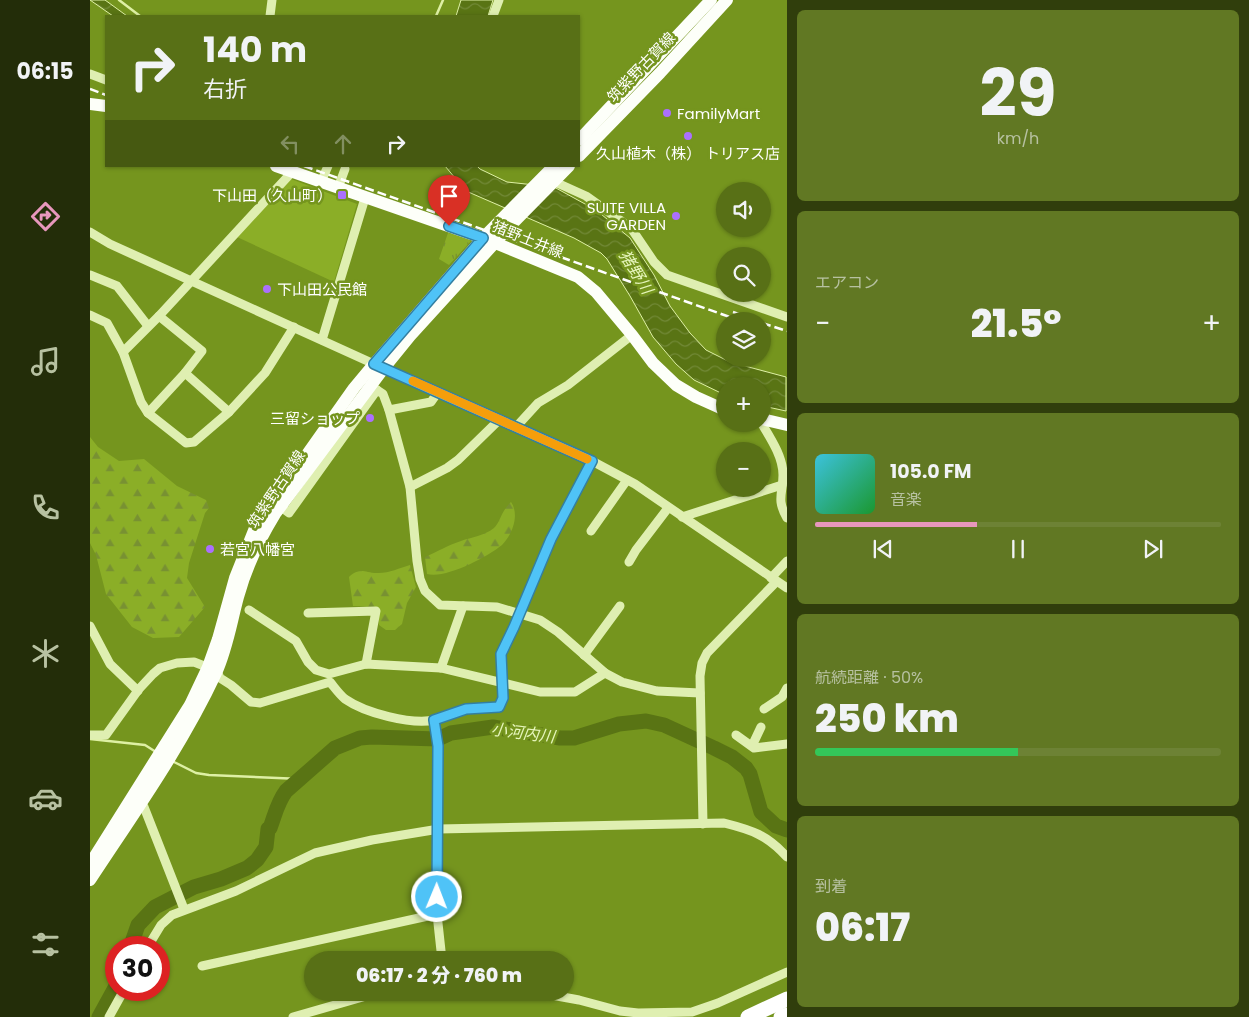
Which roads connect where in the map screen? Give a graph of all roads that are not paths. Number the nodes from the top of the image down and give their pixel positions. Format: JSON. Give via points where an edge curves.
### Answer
{"nodes":[{"id":1,"x":272,"y":0,"type":"edge"},
{"id":2,"x":498,"y":0,"type":"edge"},
{"id":3,"x":711,"y":0,"type":"edge"},
{"id":4,"x":727,"y":0,"type":"edge"},
{"id":5,"x":270,"y":15,"type":"edge"},
{"id":6,"x":493,"y":15,"type":"edge"},
{"id":7,"x":90,"y":74,"type":"edge"},
{"id":8,"x":105,"y":80,"type":"edge"},
{"id":9,"x":90,"y":104,"type":"edge"},
{"id":10,"x":105,"y":106,"type":"edge"},
{"id":11,"x":580,"y":139,"type":"edge"},
{"id":12,"x":580,"y":155,"type":"edge"},
{"id":13,"x":279,"y":167,"type":"edge"},
{"id":14,"x":328,"y":167,"type":"edge"},
{"id":15,"x":568,"y":167,"type":"edge"},
{"id":16,"x":345,"y":169,"type":"dead end"},
{"id":17,"x":292,"y":172,"type":"junction"},
{"id":18,"x":548,"y":176,"type":"edge"},
{"id":19,"x":322,"y":182,"type":"junction"},
{"id":20,"x":338,"y":188,"type":"junction"},
{"id":21,"x":365,"y":198,"type":"junction"},
{"id":22,"x":90,"y":232,"type":"edge"},
{"id":23,"x":489,"y":241,"type":"junction"},
{"id":24,"x":90,"y":275,"type":"edge"},
{"id":25,"x":192,"y":281,"type":"junction"},
{"id":26,"x":90,"y":315,"type":"edge"},
{"id":27,"x":160,"y":316,"type":"junction"},
{"id":28,"x":786,"y":317,"type":"edge"},
{"id":29,"x":148,"y":326,"type":"junction"},
{"id":30,"x":294,"y":327,"type":"junction"},
{"id":31,"x":632,"y":335,"type":"junction"},
{"id":32,"x":322,"y":340,"type":"junction"},
{"id":33,"x":123,"y":352,"type":"junction"},
{"id":34,"x":379,"y":366,"type":"junction"},
{"id":35,"x":185,"y":373,"type":"junction"},
{"id":36,"x":374,"y":388,"type":"junction"},
{"id":37,"x":438,"y":392,"type":"junction"},
{"id":38,"x":716,"y":406,"type":"edge"},
{"id":39,"x":389,"y":410,"type":"junction"},
{"id":40,"x":229,"y":412,"type":"junction"},
{"id":41,"x":148,"y":413,"type":"junction"},
{"id":42,"x":499,"y":420,"type":"junction"},
{"id":43,"x":771,"y":421,"type":"edge"},
{"id":44,"x":786,"y":425,"type":"edge"},
{"id":45,"x":516,"y":427,"type":"junction"},
{"id":46,"x":766,"y":432,"type":"edge"},
{"id":47,"x":592,"y":461,"type":"junction"},
{"id":48,"x":627,"y":480,"type":"junction"},
{"id":49,"x":782,"y":485,"type":"junction"},
{"id":50,"x":410,"y":487,"type":"junction"},
{"id":51,"x":668,"y":508,"type":"junction"},
{"id":52,"x":682,"y":517,"type":"junction"},
{"id":53,"x":786,"y":518,"type":"edge"},
{"id":54,"x":591,"y":531,"type":"dead end"},
{"id":55,"x":786,"y":561,"type":"edge"},
{"id":56,"x":629,"y":562,"type":"dead end"},
{"id":57,"x":774,"y":580,"type":"junction"},
{"id":58,"x":786,"y":588,"type":"edge"},
{"id":59,"x":463,"y":606,"type":"junction"},
{"id":60,"x":620,"y":606,"type":"dead end"},
{"id":61,"x":249,"y":610,"type":"dead end"},
{"id":62,"x":308,"y":613,"type":"dead end"},
{"id":63,"x":520,"y":613,"type":"junction"},
{"id":64,"x":90,"y":626,"type":"edge"},
{"id":65,"x":584,"y":655,"type":"junction"},
{"id":66,"x":366,"y":664,"type":"junction"},
{"id":67,"x":441,"y":668,"type":"junction"},
{"id":68,"x":212,"y":669,"type":"junction"},
{"id":69,"x":604,"y":673,"type":"junction"},
{"id":70,"x":330,"y":678,"type":"junction"},
{"id":71,"x":502,"y":683,"type":"junction"},
{"id":72,"x":786,"y":688,"type":"edge"},
{"id":73,"x":138,"y":691,"type":"junction"},
{"id":74,"x":700,"y":693,"type":"junction"},
{"id":75,"x":764,"y":709,"type":"dead end"},
{"id":76,"x":434,"y":722,"type":"junction"},
{"id":77,"x":761,"y":727,"type":"dead end"},
{"id":78,"x":90,"y":735,"type":"edge"},
{"id":79,"x":736,"y":736,"type":"dead end"},
{"id":80,"x":786,"y":744,"type":"edge"},
{"id":81,"x":752,"y":746,"type":"junction"},
{"id":82,"x":139,"y":803,"type":"junction"},
{"id":83,"x":703,"y":824,"type":"junction"},
{"id":84,"x":439,"y":829,"type":"junction"},
{"id":85,"x":786,"y":857,"type":"edge"},
{"id":86,"x":90,"y":864,"type":"edge"},
{"id":87,"x":90,"y":880,"type":"edge"},
{"id":88,"x":183,"y":906,"type":"junction"},
{"id":89,"x":437,"y":914,"type":"junction"},
{"id":90,"x":154,"y":936,"type":"edge"},
{"id":91,"x":441,"y":951,"type":"edge"},
{"id":92,"x":202,"y":966,"type":"dead end"},
{"id":93,"x":786,"y":972,"type":"edge"},
{"id":94,"x":574,"y":999,"type":"edge"},
{"id":95,"x":786,"y":999,"type":"edge"},
{"id":96,"x":118,"y":1001,"type":"edge"},
{"id":97,"x":349,"y":1001,"type":"edge"},
{"id":98,"x":786,"y":1015,"type":"edge"},
{"id":99,"x":109,"y":1017,"type":"edge"},
{"id":100,"x":293,"y":1017,"type":"edge"},
{"id":101,"x":748,"y":1017,"type":"edge"},
{"id":102,"x":782,"y":1017,"type":"edge"}],
"edges":[{"from":1,"to":5,"type":"street"},
{"from":2,"to":6,"type":"street"},
{"from":3,"to":11,"type":"main road","name":"筑紫野古賀線"},
{"from":4,"to":12,"type":"main road","name":"筑紫野古賀線"},
{"from":7,"to":8,"type":"street"},
{"from":9,"to":10,"type":"main road"},
{"from":13,"to":17,"type":"main road","name":"猪野土井線"},
{"from":14,"to":19,"type":"street"},
{"from":15,"to":18,"type":"main road","name":"筑紫野古賀線"},
{"from":16,"to":20,"type":"street"},
{"from":17,"to":19,"type":"main road","name":"猪野土井線"},
{"from":17,"to":25,"type":"street"},
{"from":18,"to":23,"type":"main road","name":"筑紫野古賀線"},
{"from":18,"to":28,"type":"street","via":[[610,211],[631,228],[654,262],[667,274]]},
{"from":19,"to":20,"type":"main road","name":"猪野土井線"},
{"from":20,"to":21,"type":"main road","name":"猪野土井線"},
{"from":21,"to":23,"type":"main road","name":"猪野土井線"},
{"from":21,"to":32,"type":"street"},
{"from":22,"to":25,"type":"street"},
{"from":23,"to":31,"type":"main road","name":"猪野土井線","via":[[578,277],[596,292]]},
{"from":23,"to":34,"type":"main road","name":"筑紫野古賀線","via":[[410,336]]},
{"from":24,"to":29,"type":"street","via":[[117,286]]},
{"from":25,"to":27,"type":"street"},
{"from":25,"to":30,"type":"street"},
{"from":26,"to":33,"type":"street","via":[[107,323]]},
{"from":27,"to":29,"type":"street"},
{"from":27,"to":35,"type":"street","via":[[202,351]]},
{"from":29,"to":33,"type":"street"},
{"from":30,"to":32,"type":"street"},
{"from":30,"to":40,"type":"street","via":[[265,373]]},
{"from":31,"to":38,"type":"main road","name":"猪野土井線","via":[[653,363],[676,385]]},
{"from":31,"to":45,"type":"street","via":[[568,384],[538,402]]},
{"from":32,"to":34,"type":"street"},
{"from":33,"to":41,"type":"street"},
{"from":34,"to":36,"type":"main road","name":"筑紫野古賀線"},
{"from":34,"to":37,"type":"street"},
{"from":34,"to":68,"type":"main road","name":"筑紫野古賀線","via":[[343,403],[255,528],[235,578]]},
{"from":35,"to":40,"type":"street"},
{"from":35,"to":41,"type":"street"},
{"from":36,"to":39,"type":"street","via":[[382,394]]},
{"from":36,"to":68,"type":"main road","name":"筑紫野古賀線","via":[[280,507],[264,533],[245,577],[227,645]]},
{"from":37,"to":39,"type":"street","via":[[431,402]]},
{"from":37,"to":42,"type":"street"},
{"from":39,"to":50,"type":"street"},
{"from":40,"to":41,"type":"street","via":[[194,442],[186,443]]},
{"from":42,"to":45,"type":"street"},
{"from":42,"to":50,"type":"street","via":[[458,460]]},
{"from":43,"to":44,"type":"main road"},
{"from":45,"to":47,"type":"street"},
{"from":46,"to":49,"type":"street","via":[[780,462]]},
{"from":47,"to":48,"type":"street"},
{"from":47,"to":63,"type":"street","via":[[551,539]]},
{"from":48,"to":51,"type":"street"},
{"from":48,"to":54,"type":"street"},
{"from":49,"to":52,"type":"street"},
{"from":49,"to":53,"type":"street","via":[[780,500]]},
{"from":50,"to":59,"type":"street","via":[[417,561],[425,591],[440,605]]},
{"from":51,"to":52,"type":"street"},
{"from":51,"to":56,"type":"street"},
{"from":52,"to":57,"type":"street"},
{"from":55,"to":57,"type":"street"},
{"from":57,"to":58,"type":"street"},
{"from":57,"to":74,"type":"street","via":[[707,653],[702,663]]},
{"from":59,"to":63,"type":"street","via":[[497,607]]},
{"from":59,"to":67,"type":"street"},
{"from":60,"to":65,"type":"street"},
{"from":61,"to":70,"type":"street","via":[[296,642],[308,662]]},
{"from":62,"to":66,"type":"street","via":[[376,611]]},
{"from":63,"to":65,"type":"street","via":[[540,620]]},
{"from":63,"to":71,"type":"street","via":[[501,654]]},
{"from":64,"to":73,"type":"street","via":[[110,664]]},
{"from":65,"to":69,"type":"street"},
{"from":66,"to":67,"type":"street"},
{"from":66,"to":70,"type":"street"},
{"from":67,"to":71,"type":"street"},
{"from":68,"to":70,"type":"street","via":[[251,702],[260,702]]},
{"from":68,"to":73,"type":"street","via":[[194,662],[165,666]]},
{"from":68,"to":82,"type":"main road","name":"筑紫野古賀線","via":[[190,724]]},
{"from":68,"to":86,"type":"main road","name":"筑紫野古賀線"},
{"from":69,"to":71,"type":"street","via":[[575,692],[540,692]]},
{"from":69,"to":74,"type":"street","via":[[657,692]]},
{"from":70,"to":76,"type":"street","via":[[336,691],[363,708],[386,716]]},
{"from":71,"to":76,"type":"street","via":[[503,698],[499,707],[466,709]]},
{"from":72,"to":75,"type":"street","via":[[782,697]]},
{"from":73,"to":78,"type":"street","via":[[106,735]]},
{"from":74,"to":83,"type":"street"},
{"from":76,"to":84,"type":"street","via":[[438,746]]},
{"from":77,"to":81,"type":"street"},
{"from":79,"to":81,"type":"street"},
{"from":80,"to":81,"type":"street"},
{"from":82,"to":87,"type":"main road","name":"筑紫野古賀線"},
{"from":82,"to":88,"type":"street","via":[[144,807]]},
{"from":83,"to":84,"type":"street"},
{"from":83,"to":85,"type":"street","via":[[724,823],[753,831]]},
{"from":84,"to":88,"type":"street","via":[[315,853],[236,891]]},
{"from":84,"to":89,"type":"street"},
{"from":88,"to":90,"type":"street","via":[[161,925]]},
{"from":89,"to":91,"type":"street"},
{"from":89,"to":92,"type":"street"},
{"from":93,"to":94,"type":"street","via":[[718,1004],[692,1012],[638,1013]]},
{"from":95,"to":101,"type":"highway"},
{"from":96,"to":99,"type":"street"},
{"from":97,"to":100,"type":"street"},
{"from":98,"to":102,"type":"highway"}]}
